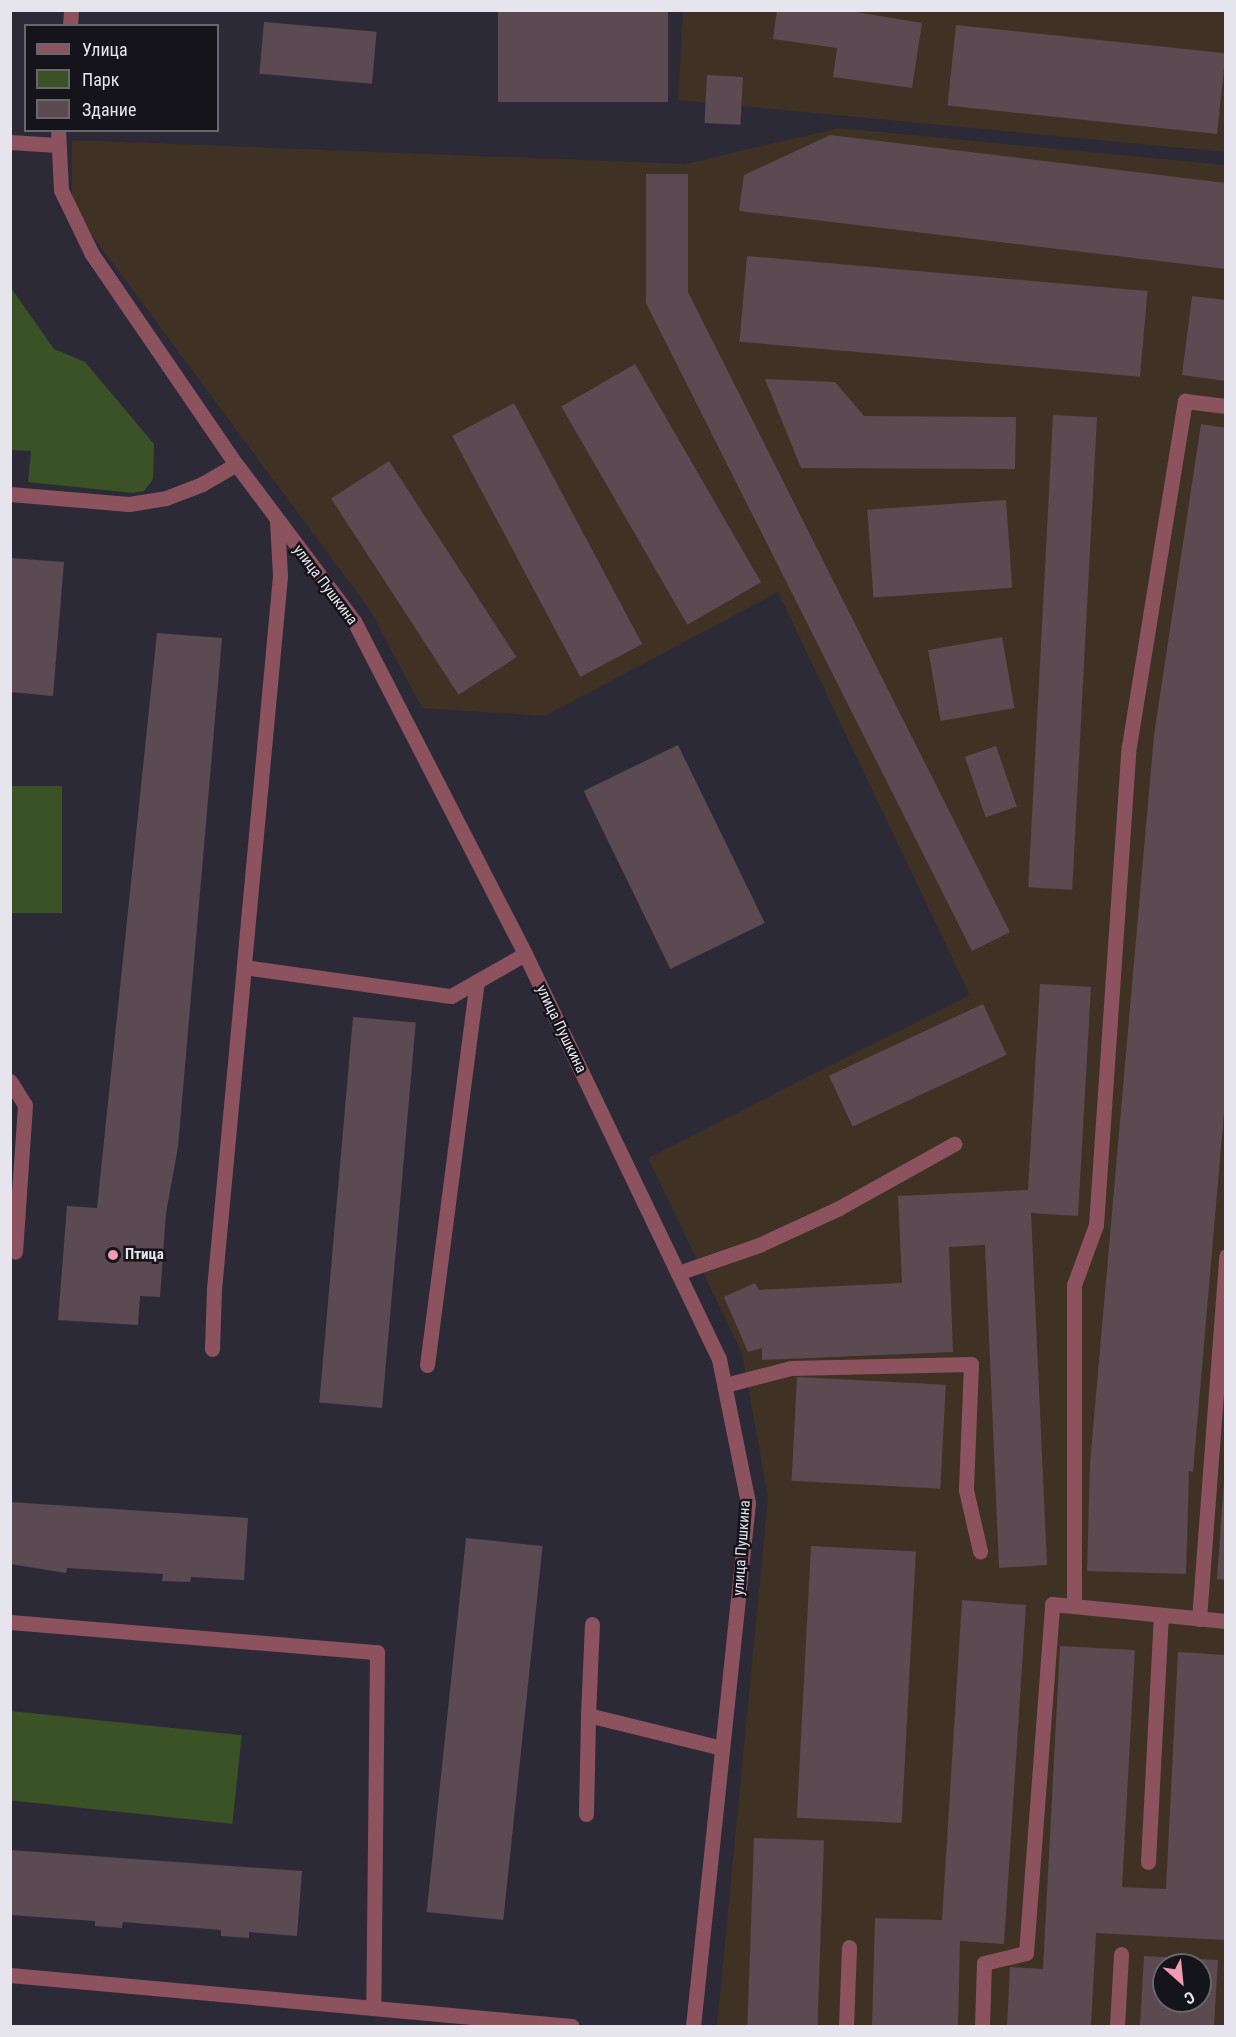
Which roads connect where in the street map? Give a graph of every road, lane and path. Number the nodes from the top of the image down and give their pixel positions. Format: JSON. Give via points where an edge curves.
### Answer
{"nodes":[{"id":1,"x":57,"y":138,"type":"edge"},
{"id":2,"x":10,"y":142,"type":"edge"},
{"id":3,"x":1226,"y":406,"type":"edge"},
{"id":4,"x":236,"y":464,"type":"junction"},
{"id":5,"x":10,"y":494,"type":"edge"},
{"id":6,"x":277,"y":520,"type":"junction"},
{"id":7,"x":525,"y":954,"type":"junction"},
{"id":8,"x":244,"y":967,"type":"junction"},
{"id":9,"x":477,"y":981,"type":"junction"},
{"id":10,"x":10,"y":1081,"type":"edge"},
{"id":11,"x":954,"y":1144,"type":"dead end"},
{"id":12,"x":15,"y":1252,"type":"dead end"},
{"id":13,"x":1226,"y":1256,"type":"edge"},
{"id":14,"x":678,"y":1273,"type":"junction"},
{"id":15,"x":212,"y":1349,"type":"dead end"},
{"id":16,"x":428,"y":1365,"type":"dead end"},
{"id":17,"x":725,"y":1385,"type":"junction"},
{"id":18,"x":980,"y":1551,"type":"dead end"},
{"id":19,"x":1074,"y":1606,"type":"junction"},
{"id":20,"x":1161,"y":1615,"type":"junction"},
{"id":21,"x":1199,"y":1619,"type":"junction"},
{"id":22,"x":1226,"y":1621,"type":"edge"},
{"id":23,"x":10,"y":1622,"type":"edge"},
{"id":24,"x":592,"y":1624,"type":"dead end"},
{"id":25,"x":588,"y":1715,"type":"junction"},
{"id":26,"x":722,"y":1748,"type":"junction"},
{"id":27,"x":586,"y":1814,"type":"dead end"},
{"id":28,"x":1148,"y":1862,"type":"dead end"},
{"id":29,"x":849,"y":1947,"type":"dead end"},
{"id":30,"x":1121,"y":1954,"type":"dead end"},
{"id":31,"x":10,"y":1975,"type":"edge"},
{"id":32,"x":373,"y":2008,"type":"junction"},
{"id":33,"x":539,"y":2024,"type":"edge"},
{"id":34,"x":572,"y":2026,"type":"edge"},
{"id":35,"x":693,"y":2026,"type":"edge"},
{"id":36,"x":846,"y":2026,"type":"edge"},
{"id":37,"x":982,"y":2026,"type":"edge"},
{"id":38,"x":1117,"y":2026,"type":"edge"}],
"edges":[{"from":1,"to":2,"type":"street"},
{"from":1,"to":4,"type":"street","name":"улица Пушкина","via":[[61,190],[92,254]]},
{"from":3,"to":19,"type":"street","via":[[1185,401],[1129,746],[1096,1225],[1074,1285]]},
{"from":4,"to":5,"type":"street","via":[[166,498],[129,504]]},
{"from":4,"to":6,"type":"street","name":"улица Пушкина"},
{"from":6,"to":7,"type":"street","name":"улица Пушкина","via":[[354,621]]},
{"from":6,"to":8,"type":"street","via":[[280,576]]},
{"from":7,"to":9,"type":"street"},
{"from":7,"to":14,"type":"street","name":"улица Пушкина"},
{"from":8,"to":9,"type":"street","via":[[451,996]]},
{"from":8,"to":15,"type":"street","via":[[214,1289]]},
{"from":9,"to":16,"type":"street"},
{"from":10,"to":12,"type":"street","via":[[25,1105]]},
{"from":11,"to":14,"type":"street","via":[[829,1213],[759,1245]]},
{"from":13,"to":21,"type":"street"},
{"from":14,"to":17,"type":"street","name":"улица Пушкина","via":[[719,1359]]},
{"from":17,"to":18,"type":"street","via":[[791,1368],[971,1364],[966,1490]]},
{"from":17,"to":26,"type":"street","name":"улица Пушкина","via":[[748,1503]]},
{"from":19,"to":20,"type":"street"},
{"from":19,"to":37,"type":"street","via":[[1053,1604],[1026,1953],[984,1963]]},
{"from":20,"to":21,"type":"street"},
{"from":20,"to":28,"type":"street"},
{"from":21,"to":22,"type":"street"},
{"from":23,"to":32,"type":"street","via":[[377,1652]]},
{"from":24,"to":25,"type":"street"},
{"from":25,"to":26,"type":"street"},
{"from":25,"to":27,"type":"street"},
{"from":26,"to":35,"type":"street","name":"улица Пушкина"},
{"from":29,"to":36,"type":"street"},
{"from":30,"to":38,"type":"street"},
{"from":31,"to":32,"type":"street"},
{"from":32,"to":33,"type":"street"},
{"from":33,"to":34,"type":"street"}]}
